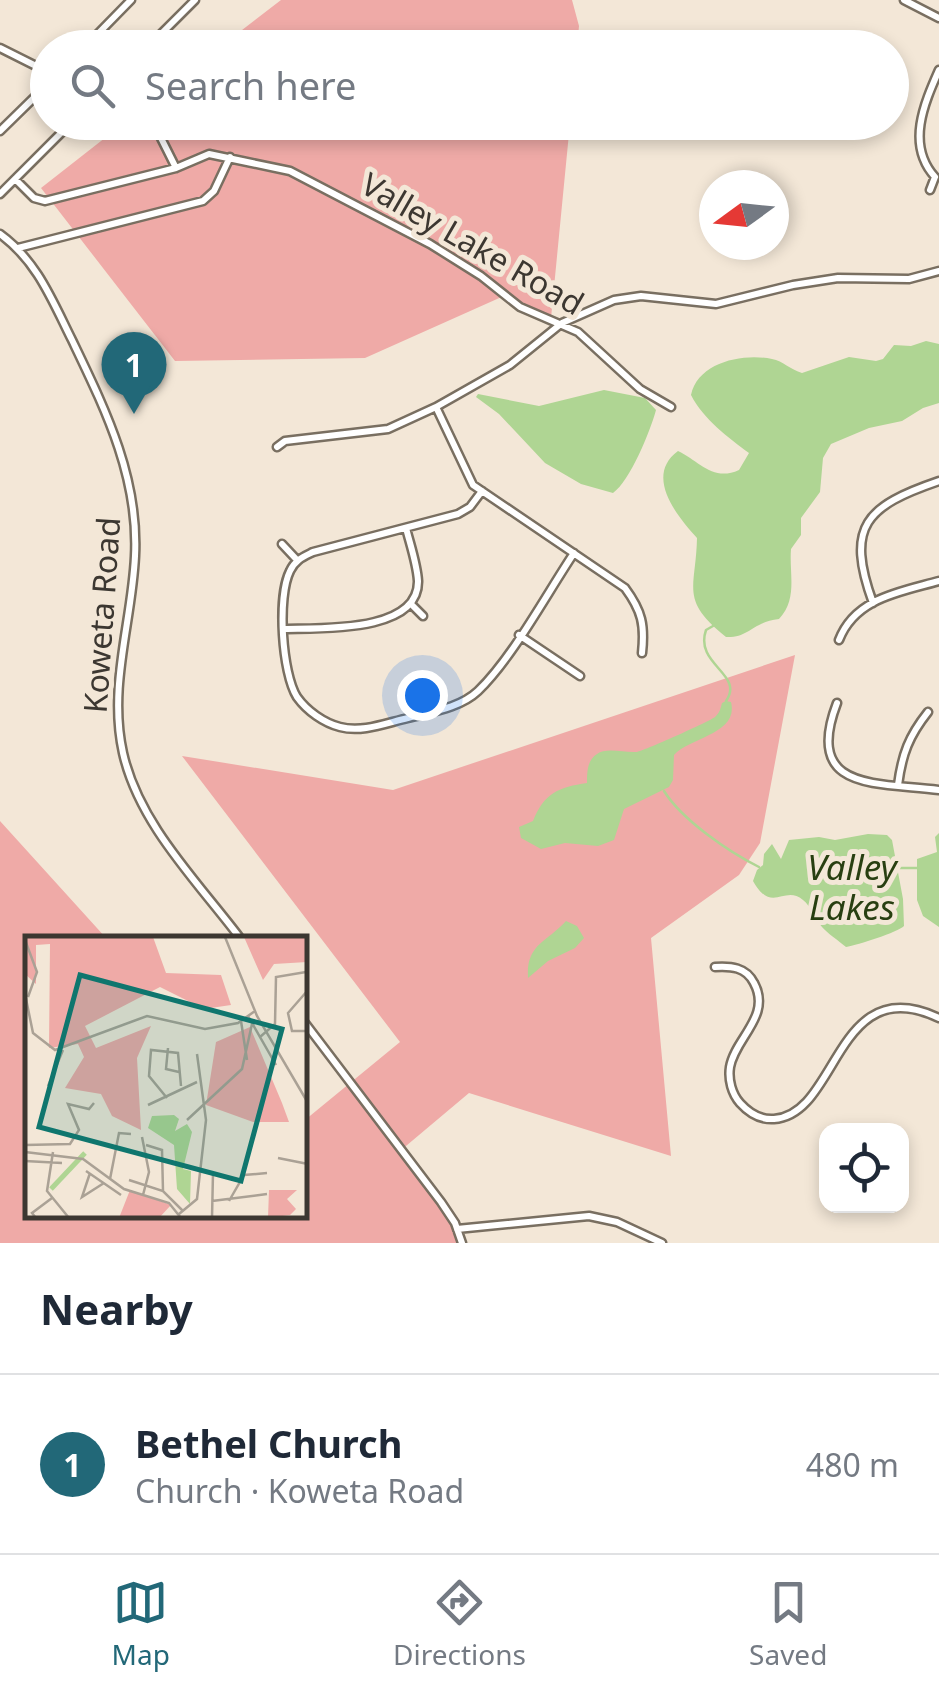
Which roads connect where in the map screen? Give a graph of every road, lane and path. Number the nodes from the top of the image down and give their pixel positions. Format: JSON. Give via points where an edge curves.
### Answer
{"nodes":[{"id":1,"x":131,"y":0,"type":"edge"},
{"id":2,"x":195,"y":0,"type":"edge"},
{"id":3,"x":904,"y":0,"type":"edge"},
{"id":4,"x":939,"y":18,"type":"edge"},
{"id":5,"x":102,"y":30,"type":"edge"},
{"id":6,"x":165,"y":30,"type":"edge"},
{"id":7,"x":0,"y":48,"type":"edge"},
{"id":8,"x":30,"y":63,"type":"edge"},
{"id":9,"x":939,"y":70,"type":"edge"},
{"id":10,"x":30,"y":102,"type":"edge"},
{"id":11,"x":0,"y":131,"type":"edge"},
{"id":12,"x":54,"y":140,"type":"edge"},
{"id":13,"x":162,"y":140,"type":"edge"},
{"id":14,"x":231,"y":156,"type":"junction"},
{"id":15,"x":176,"y":168,"type":"junction"},
{"id":16,"x":937,"y":177,"type":"edge"},
{"id":17,"x":16,"y":179,"type":"junction"},
{"id":18,"x":930,"y":190,"type":"dead end"},
{"id":19,"x":0,"y":194,"type":"edge"},
{"id":20,"x":0,"y":234,"type":"edge"},
{"id":21,"x":18,"y":248,"type":"junction"},
{"id":22,"x":939,"y":272,"type":"edge"},
{"id":23,"x":562,"y":323,"type":"junction"},
{"id":24,"x":436,"y":407,"type":"junction"},
{"id":25,"x":671,"y":407,"type":"dead end"},
{"id":26,"x":276,"y":448,"type":"dead end"},
{"id":27,"x":939,"y":482,"type":"edge"},
{"id":28,"x":482,"y":491,"type":"junction"},
{"id":29,"x":406,"y":528,"type":"junction"},
{"id":30,"x":282,"y":544,"type":"dead end"},
{"id":31,"x":574,"y":553,"type":"junction"},
{"id":32,"x":297,"y":560,"type":"junction"},
{"id":33,"x":939,"y":580,"type":"edge"},
{"id":34,"x":873,"y":603,"type":"junction"},
{"id":35,"x":412,"y":605,"type":"junction"},
{"id":36,"x":423,"y":616,"type":"dead end"},
{"id":37,"x":285,"y":628,"type":"junction"},
{"id":38,"x":519,"y":635,"type":"junction"},
{"id":39,"x":839,"y":640,"type":"dead end"},
{"id":40,"x":642,"y":653,"type":"dead end"},
{"id":41,"x":580,"y":676,"type":"dead end"},
{"id":42,"x":837,"y":704,"type":"dead end"},
{"id":43,"x":928,"y":712,"type":"dead end"},
{"id":44,"x":898,"y":785,"type":"junction"},
{"id":45,"x":939,"y":790,"type":"edge"},
{"id":46,"x":238,"y":936,"type":"edge"},
{"id":47,"x":715,"y":967,"type":"dead end"},
{"id":48,"x":939,"y":1018,"type":"edge"},
{"id":49,"x":308,"y":1027,"type":"edge"},
{"id":50,"x":457,"y":1229,"type":"junction"},
{"id":51,"x":462,"y":1243,"type":"edge"},
{"id":52,"x":662,"y":1243,"type":"edge"}],
"edges":[{"from":1,"to":5,"type":"street"},
{"from":2,"to":6,"type":"street"},
{"from":3,"to":4,"type":"street"},
{"from":7,"to":8,"type":"street"},
{"from":9,"to":16,"type":"street","via":[[919,128],[927,166]]},
{"from":10,"to":11,"type":"street"},
{"from":12,"to":17,"type":"street"},
{"from":13,"to":15,"type":"street"},
{"from":14,"to":15,"type":"street","via":[[209,154]]},
{"from":14,"to":21,"type":"street","via":[[203,201]]},
{"from":14,"to":23,"type":"street","name":"Valley Lake Road","via":[[308,177],[430,244],[520,307]]},
{"from":15,"to":17,"type":"street","via":[[45,200]]},
{"from":16,"to":18,"type":"street"},
{"from":17,"to":19,"type":"street"},
{"from":20,"to":21,"type":"street","name":"Koweta Road"},
{"from":21,"to":46,"type":"street","name":"Koweta Road","via":[[44,282],[101,400],[130,486],[135,556],[117,704],[128,773],[154,825]]},
{"from":22,"to":23,"type":"street","via":[[793,284],[716,304],[641,296]]},
{"from":23,"to":24,"type":"street","via":[[510,365]]},
{"from":23,"to":25,"type":"street","name":"Valley Lake Road"},
{"from":24,"to":26,"type":"street","via":[[388,430],[285,441]]},
{"from":24,"to":28,"type":"street","via":[[464,469]]},
{"from":27,"to":34,"type":"street","via":[[900,494],[868,521],[860,543]]},
{"from":28,"to":29,"type":"street","via":[[458,514]]},
{"from":28,"to":31,"type":"street"},
{"from":29,"to":32,"type":"street"},
{"from":29,"to":35,"type":"street","via":[[418,583]]},
{"from":30,"to":32,"type":"street"},
{"from":31,"to":38,"type":"street"},
{"from":31,"to":40,"type":"street","via":[[625,588],[639,606]]},
{"from":32,"to":37,"type":"street","via":[[285,586]]},
{"from":33,"to":34,"type":"street"},
{"from":34,"to":39,"type":"street","via":[[846,620]]},
{"from":35,"to":36,"type":"street"},
{"from":35,"to":37,"type":"street","via":[[346,628]]},
{"from":37,"to":38,"type":"street","via":[[288,678],[299,700],[320,719],[353,729],[451,707],[475,694]]},
{"from":38,"to":41,"type":"street"},
{"from":42,"to":44,"type":"street","via":[[826,748],[834,765],[848,778]]},
{"from":43,"to":44,"type":"street","via":[[902,754]]},
{"from":44,"to":45,"type":"street"},
{"from":47,"to":48,"type":"street","via":[[734,966],[756,986],[760,1004],[729,1079],[734,1096],[760,1118],[798,1111],[857,1028],[874,1016],[914,1008]]},
{"from":49,"to":50,"type":"street"},
{"from":50,"to":51,"type":"street"},
{"from":50,"to":52,"type":"street","via":[[589,1216]]}]}
